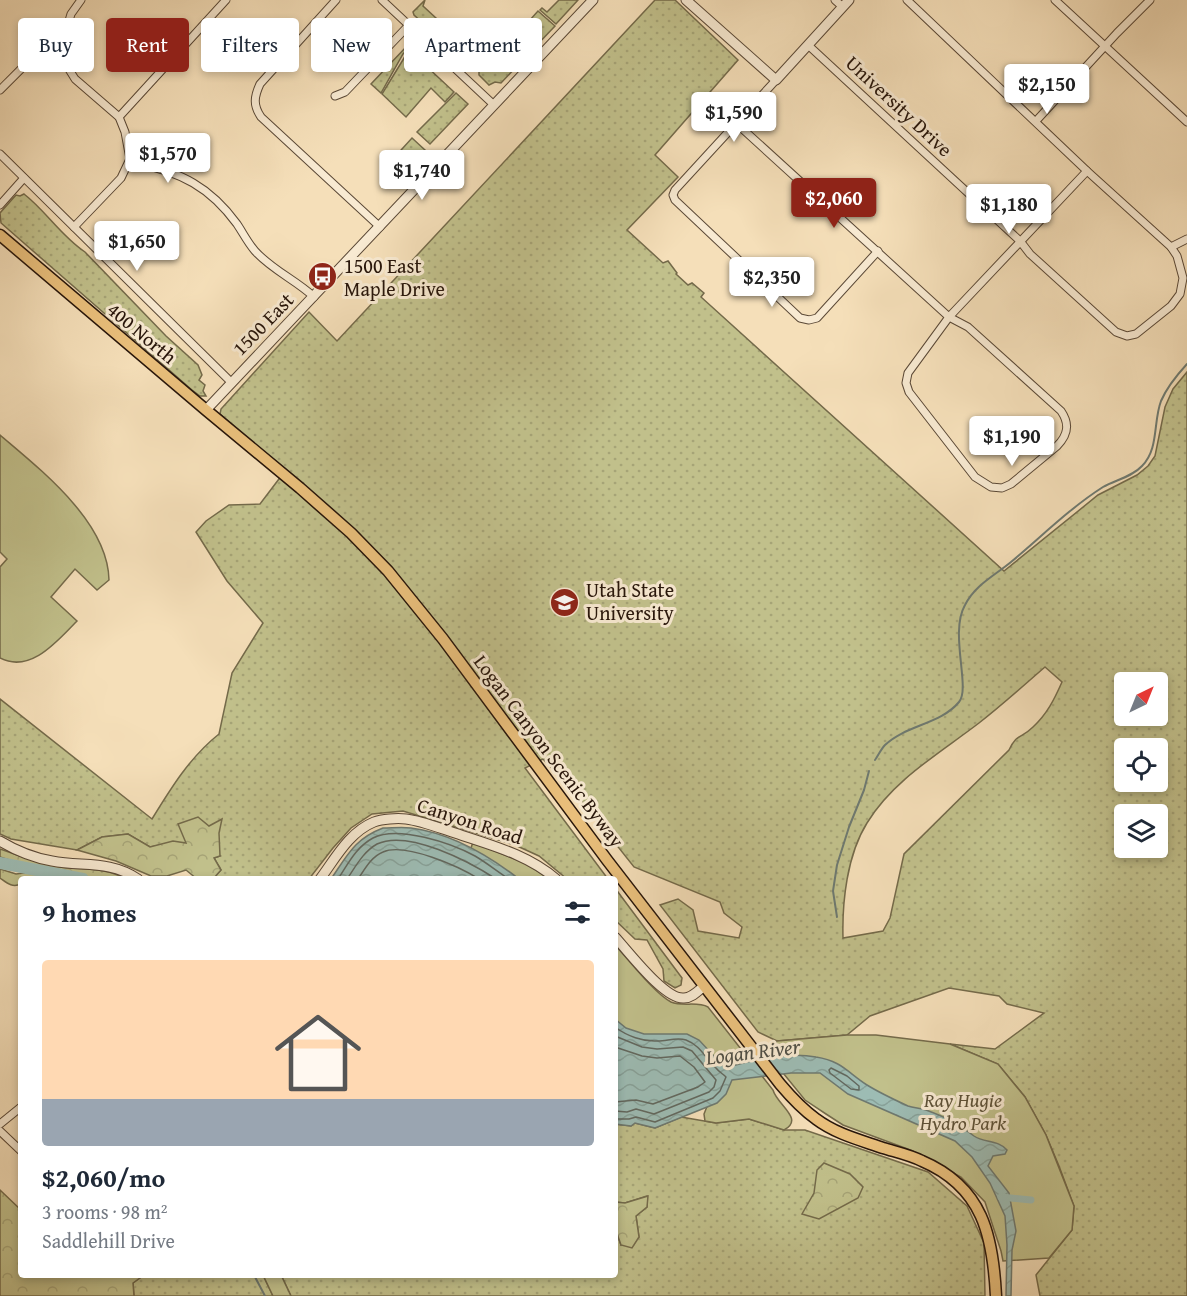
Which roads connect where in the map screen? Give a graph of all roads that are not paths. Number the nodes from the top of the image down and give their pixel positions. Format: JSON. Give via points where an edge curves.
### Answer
{"nodes":[{"id":1,"x":81,"y":0,"type":"edge"},
{"id":2,"x":226,"y":0,"type":"edge"},
{"id":3,"x":336,"y":0,"type":"edge"},
{"id":4,"x":382,"y":0,"type":"edge"},
{"id":5,"x":593,"y":0,"type":"edge"},
{"id":6,"x":687,"y":0,"type":"edge"},
{"id":7,"x":907,"y":0,"type":"edge"},
{"id":8,"x":1055,"y":0,"type":"edge"},
{"id":9,"x":1150,"y":0,"type":"edge"},
{"id":10,"x":843,"y":2,"type":"edge"},
{"id":11,"x":70,"y":18,"type":"edge"},
{"id":12,"x":404,"y":20,"type":"edge"},
{"id":13,"x":404,"y":30,"type":"edge"},
{"id":14,"x":808,"y":45,"type":"junction"},
{"id":15,"x":1105,"y":46,"type":"junction"},
{"id":16,"x":18,"y":72,"type":"edge"},
{"id":17,"x":71,"y":72,"type":"edge"},
{"id":18,"x":459,"y":72,"type":"edge"},
{"id":19,"x":776,"y":80,"type":"junction"},
{"id":20,"x":0,"y":90,"type":"edge"},
{"id":21,"x":335,"y":96,"type":"dead end"},
{"id":22,"x":494,"y":105,"type":"junction"},
{"id":23,"x":119,"y":117,"type":"junction"},
{"id":24,"x":1036,"y":121,"type":"junction"},
{"id":25,"x":1187,"y":122,"type":"edge"},
{"id":26,"x":736,"y":123,"type":"junction"},
{"id":27,"x":0,"y":154,"type":"edge"},
{"id":28,"x":130,"y":159,"type":"junction"},
{"id":29,"x":1087,"y":171,"type":"junction"},
{"id":30,"x":24,"y":178,"type":"junction"},
{"id":31,"x":0,"y":205,"type":"edge"},
{"id":32,"x":74,"y":227,"type":"junction"},
{"id":33,"x":380,"y":227,"type":"junction"},
{"id":34,"x":0,"y":236,"type":"edge"},
{"id":35,"x":1187,"y":239,"type":"edge"},
{"id":36,"x":1020,"y":241,"type":"junction"},
{"id":37,"x":1171,"y":247,"type":"junction"},
{"id":38,"x":878,"y":251,"type":"junction"},
{"id":39,"x":314,"y":297,"type":"junction"},
{"id":40,"x":949,"y":317,"type":"junction"},
{"id":41,"x":232,"y":383,"type":"junction"},
{"id":42,"x":206,"y":410,"type":"junction"},
{"id":43,"x":0,"y":841,"type":"edge"},
{"id":44,"x":131,"y":876,"type":"edge"},
{"id":45,"x":322,"y":876,"type":"edge"},
{"id":46,"x":553,"y":876,"type":"edge"},
{"id":47,"x":618,"y":940,"type":"edge"},
{"id":48,"x":704,"y":986,"type":"junction"},
{"id":49,"x":18,"y":1109,"type":"edge"},
{"id":50,"x":0,"y":1124,"type":"edge"},
{"id":51,"x":0,"y":1131,"type":"edge"},
{"id":52,"x":18,"y":1147,"type":"edge"},
{"id":53,"x":996,"y":1296,"type":"edge"}],
"edges":[{"from":1,"to":11,"type":"street"},
{"from":2,"to":23,"type":"street"},
{"from":3,"to":33,"type":"street","via":[[260,84],[254,103],[261,117]]},
{"from":4,"to":12,"type":"street"},
{"from":5,"to":22,"type":"street","name":"1500 East"},
{"from":6,"to":19,"type":"street"},
{"from":7,"to":24,"type":"street"},
{"from":8,"to":15,"type":"street"},
{"from":9,"to":15,"type":"street"},
{"from":10,"to":14,"type":"street"},
{"from":13,"to":21,"type":"street","via":[[345,92]]},
{"from":14,"to":19,"type":"street"},
{"from":14,"to":36,"type":"street","name":"University Drive"},
{"from":15,"to":24,"type":"street"},
{"from":15,"to":25,"type":"street"},
{"from":16,"to":20,"type":"street"},
{"from":17,"to":23,"type":"street"},
{"from":18,"to":22,"type":"street"},
{"from":19,"to":26,"type":"street"},
{"from":22,"to":33,"type":"street","name":"1500 East"},
{"from":23,"to":28,"type":"street"},
{"from":24,"to":29,"type":"street"},
{"from":26,"to":38,"type":"street"},
{"from":26,"to":38,"type":"street","via":[[673,195],[800,318],[817,318]]},
{"from":27,"to":30,"type":"street"},
{"from":28,"to":32,"type":"street","via":[[121,178]]},
{"from":28,"to":39,"type":"street","via":[[183,176],[206,190],[255,251]]},
{"from":29,"to":36,"type":"street"},
{"from":29,"to":37,"type":"street"},
{"from":30,"to":31,"type":"street"},
{"from":30,"to":32,"type":"street"},
{"from":32,"to":41,"type":"street"},
{"from":33,"to":39,"type":"street","name":"1500 East"},
{"from":34,"to":42,"type":"main road","name":"400 North"},
{"from":35,"to":37,"type":"street"},
{"from":36,"to":37,"type":"street","name":"University Drive","via":[[1116,332],[1126,336],[1136,334],[1180,294],[1183,278],[1178,256]]},
{"from":36,"to":40,"type":"street"},
{"from":38,"to":40,"type":"street"},
{"from":39,"to":41,"type":"street","name":"1500 East"},
{"from":40,"to":40,"type":"street","via":[[968,327],[1067,419],[1067,432],[1058,446],[1002,488],[991,487],[975,477],[906,383],[908,373]]},
{"from":41,"to":42,"type":"street","name":"1500 East"},
{"from":42,"to":48,"type":"main road","name":"Logan Canyon Scenic Byway","via":[[309,495],[388,571]]},
{"from":43,"to":44,"type":"street","via":[[51,861],[106,865]]},
{"from":45,"to":46,"type":"street","name":"Canyon Road","via":[[360,830],[375,822],[405,818],[523,856]]},
{"from":47,"to":48,"type":"street","via":[[670,994],[682,999]]},
{"from":48,"to":53,"type":"main road","name":"Logan Canyon Scenic Byway","via":[[798,1105],[817,1120],[853,1138],[922,1161],[946,1174],[974,1201],[985,1223],[994,1258]]},
{"from":49,"to":50,"type":"street"},
{"from":51,"to":52,"type":"street"}]}
